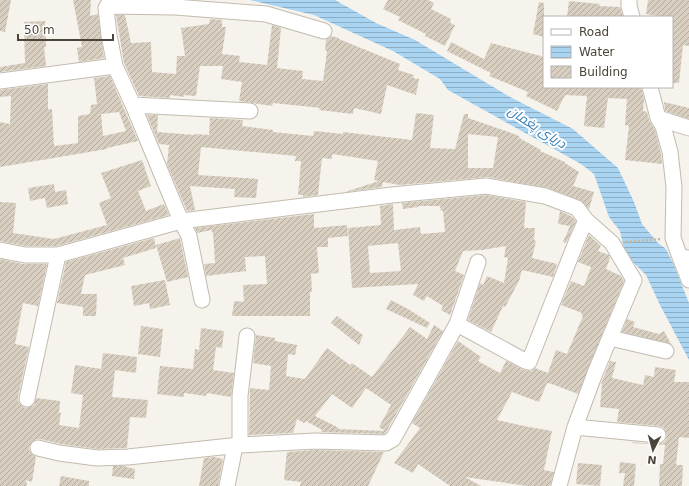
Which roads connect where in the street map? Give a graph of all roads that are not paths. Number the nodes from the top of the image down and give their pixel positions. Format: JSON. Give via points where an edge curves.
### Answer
{"nodes":[{"id":1,"x":629,"y":0,"type":"edge"},
{"id":2,"x":632,"y":16,"type":"edge"},
{"id":3,"x":324,"y":31,"type":"dead end"},
{"id":4,"x":116,"y":66,"type":"junction"},
{"id":5,"x":0,"y":81,"type":"edge"},
{"id":6,"x":650,"y":88,"type":"edge"},
{"id":7,"x":133,"y":105,"type":"junction"},
{"id":8,"x":250,"y":111,"type":"dead end"},
{"id":9,"x":658,"y":118,"type":"junction"},
{"id":10,"x":689,"y":128,"type":"edge"},
{"id":11,"x":586,"y":220,"type":"junction"},
{"id":12,"x":181,"y":221,"type":"junction"},
{"id":13,"x":0,"y":250,"type":"edge"},
{"id":14,"x":58,"y":255,"type":"junction"},
{"id":15,"x":684,"y":258,"type":"edge"},
{"id":16,"x":478,"y":262,"type":"dead end"},
{"id":17,"x":689,"y":280,"type":"edge"},
{"id":18,"x":202,"y":300,"type":"dead end"},
{"id":19,"x":457,"y":324,"type":"junction"},
{"id":20,"x":247,"y":336,"type":"dead end"},
{"id":21,"x":610,"y":338,"type":"junction"},
{"id":22,"x":666,"y":351,"type":"dead end"},
{"id":23,"x":28,"y":399,"type":"dead end"},
{"id":24,"x":575,"y":427,"type":"junction"},
{"id":25,"x":658,"y":435,"type":"dead end"},
{"id":26,"x":237,"y":445,"type":"junction"},
{"id":27,"x":38,"y":448,"type":"dead end"},
{"id":28,"x":227,"y":486,"type":"edge"},
{"id":29,"x":559,"y":486,"type":"edge"}],
"edges":[{"from":1,"to":2,"type":"street"},
{"from":3,"to":4,"type":"street","via":[[266,14],[175,6],[109,5],[106,8],[107,21]]},
{"from":4,"to":5,"type":"street"},
{"from":4,"to":7,"type":"street"},
{"from":6,"to":9,"type":"street"},
{"from":7,"to":8,"type":"street"},
{"from":7,"to":12,"type":"street"},
{"from":9,"to":10,"type":"street"},
{"from":9,"to":15,"type":"street","via":[[663,126],[670,152],[674,187],[670,238]]},
{"from":11,"to":12,"type":"street","via":[[577,208],[545,196],[486,186]]},
{"from":11,"to":19,"type":"street","via":[[529,362]]},
{"from":11,"to":21,"type":"street","via":[[612,243],[634,280]]},
{"from":12,"to":14,"type":"street"},
{"from":12,"to":18,"type":"street","via":[[189,236]]},
{"from":13,"to":14,"type":"street","via":[[25,255]]},
{"from":14,"to":23,"type":"street"},
{"from":15,"to":17,"type":"street"},
{"from":16,"to":19,"type":"street"},
{"from":19,"to":26,"type":"street","via":[[393,439],[386,443],[314,441]]},
{"from":20,"to":26,"type":"street"},
{"from":21,"to":22,"type":"street"},
{"from":21,"to":24,"type":"street"},
{"from":24,"to":25,"type":"street"},
{"from":24,"to":29,"type":"street"},
{"from":26,"to":27,"type":"street","via":[[97,458]]},
{"from":26,"to":28,"type":"street"}]}
